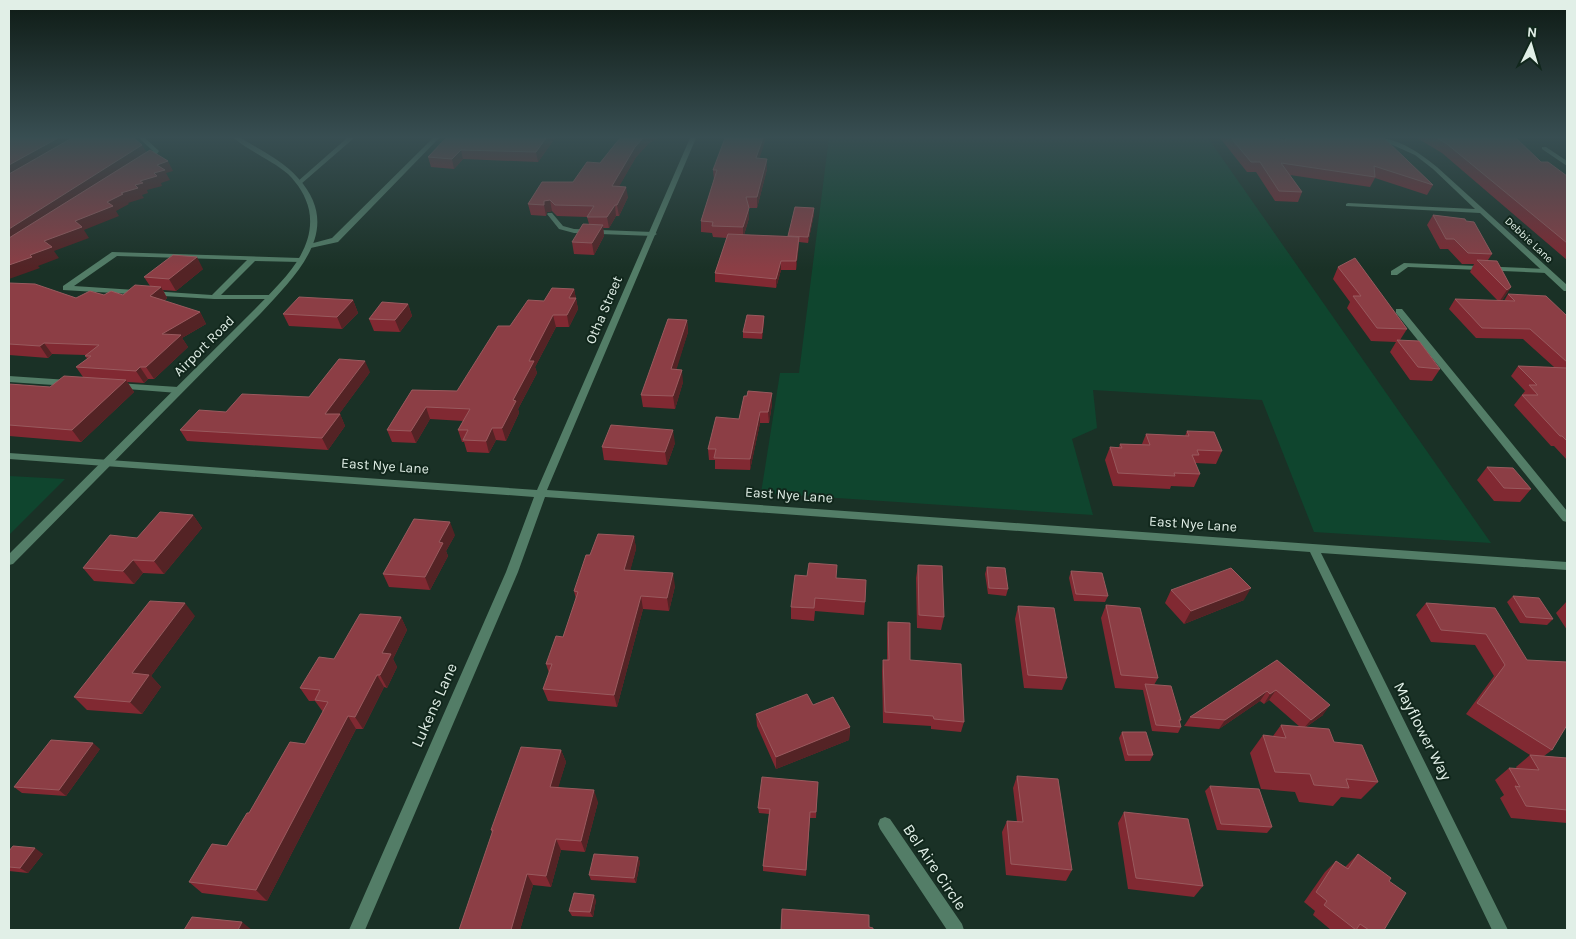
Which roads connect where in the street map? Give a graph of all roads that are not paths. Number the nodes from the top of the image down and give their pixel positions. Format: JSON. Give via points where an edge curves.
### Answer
{"nodes":[{"id":1,"x":393,"y":182,"type":"edge"},
{"id":2,"x":675,"y":182,"type":"edge"},
{"id":3,"x":1449,"y":182,"type":"edge"},
{"id":4,"x":299,"y":183,"type":"edge"},
{"id":5,"x":1348,"y":205,"type":"dead end"},
{"id":6,"x":1482,"y":211,"type":"junction"},
{"id":7,"x":550,"y":214,"type":"dead end"},
{"id":8,"x":653,"y":234,"type":"junction"},
{"id":9,"x":309,"y":247,"type":"junction"},
{"id":10,"x":252,"y":259,"type":"junction"},
{"id":11,"x":300,"y":260,"type":"junction"},
{"id":12,"x":1547,"y":271,"type":"junction"},
{"id":13,"x":1394,"y":273,"type":"dead end"},
{"id":14,"x":1567,"y":289,"type":"edge"},
{"id":15,"x":271,"y":297,"type":"junction"},
{"id":16,"x":214,"y":298,"type":"junction"},
{"id":17,"x":1399,"y":311,"type":"dead end"},
{"id":18,"x":9,"y":380,"type":"edge"},
{"id":19,"x":79,"y":384,"type":"edge"},
{"id":20,"x":108,"y":386,"type":"edge"},
{"id":21,"x":178,"y":390,"type":"junction"},
{"id":22,"x":9,"y":456,"type":"edge"},
{"id":23,"x":108,"y":462,"type":"junction"},
{"id":24,"x":541,"y":492,"type":"junction"},
{"id":25,"x":1567,"y":518,"type":"edge"},
{"id":26,"x":1313,"y":548,"type":"junction"},
{"id":27,"x":9,"y":561,"type":"edge"},
{"id":28,"x":1567,"y":566,"type":"edge"},
{"id":29,"x":885,"y":824,"type":"dead end"},
{"id":30,"x":357,"y":930,"type":"edge"},
{"id":31,"x":956,"y":930,"type":"edge"},
{"id":32,"x":1500,"y":930,"type":"edge"}],
"edges":[{"from":1,"to":9,"type":"street","via":[[335,240]]},
{"from":2,"to":8,"type":"street","name":"Otha Street"},
{"from":3,"to":6,"type":"street","name":"Debbie Lane"},
{"from":4,"to":9,"type":"street","name":"Airport Road","via":[[313,209],[313,233]]},
{"from":5,"to":6,"type":"street"},
{"from":6,"to":12,"type":"street","name":"Debbie Lane"},
{"from":7,"to":8,"type":"street","via":[[561,228],[574,231]]},
{"from":8,"to":24,"type":"street","name":"Otha Street"},
{"from":9,"to":11,"type":"street","name":"Airport Road"},
{"from":10,"to":11,"type":"street"},
{"from":10,"to":16,"type":"street"},
{"from":10,"to":16,"type":"street","via":[[115,254],[66,288]]},
{"from":11,"to":15,"type":"street","name":"Airport Road"},
{"from":12,"to":13,"type":"street","via":[[1406,265]]},
{"from":12,"to":14,"type":"street","name":"Debbie Lane"},
{"from":15,"to":16,"type":"street"},
{"from":15,"to":21,"type":"street","name":"Airport Road"},
{"from":17,"to":25,"type":"street"},
{"from":18,"to":19,"type":"street"},
{"from":20,"to":21,"type":"street"},
{"from":21,"to":23,"type":"street","name":"Airport Road"},
{"from":22,"to":23,"type":"street","name":"East Nye Lane"},
{"from":23,"to":24,"type":"street","name":"East Nye Lane"},
{"from":23,"to":27,"type":"street","name":"Airport Road"},
{"from":24,"to":26,"type":"street","name":"East Nye Lane"},
{"from":24,"to":30,"type":"street","name":"Lukens Lane","via":[[512,572]]},
{"from":26,"to":28,"type":"street","name":"East Nye Lane"},
{"from":26,"to":32,"type":"street","name":"Mayflower Way"},
{"from":29,"to":31,"type":"street","name":"Bel Aire Circle"}]}
